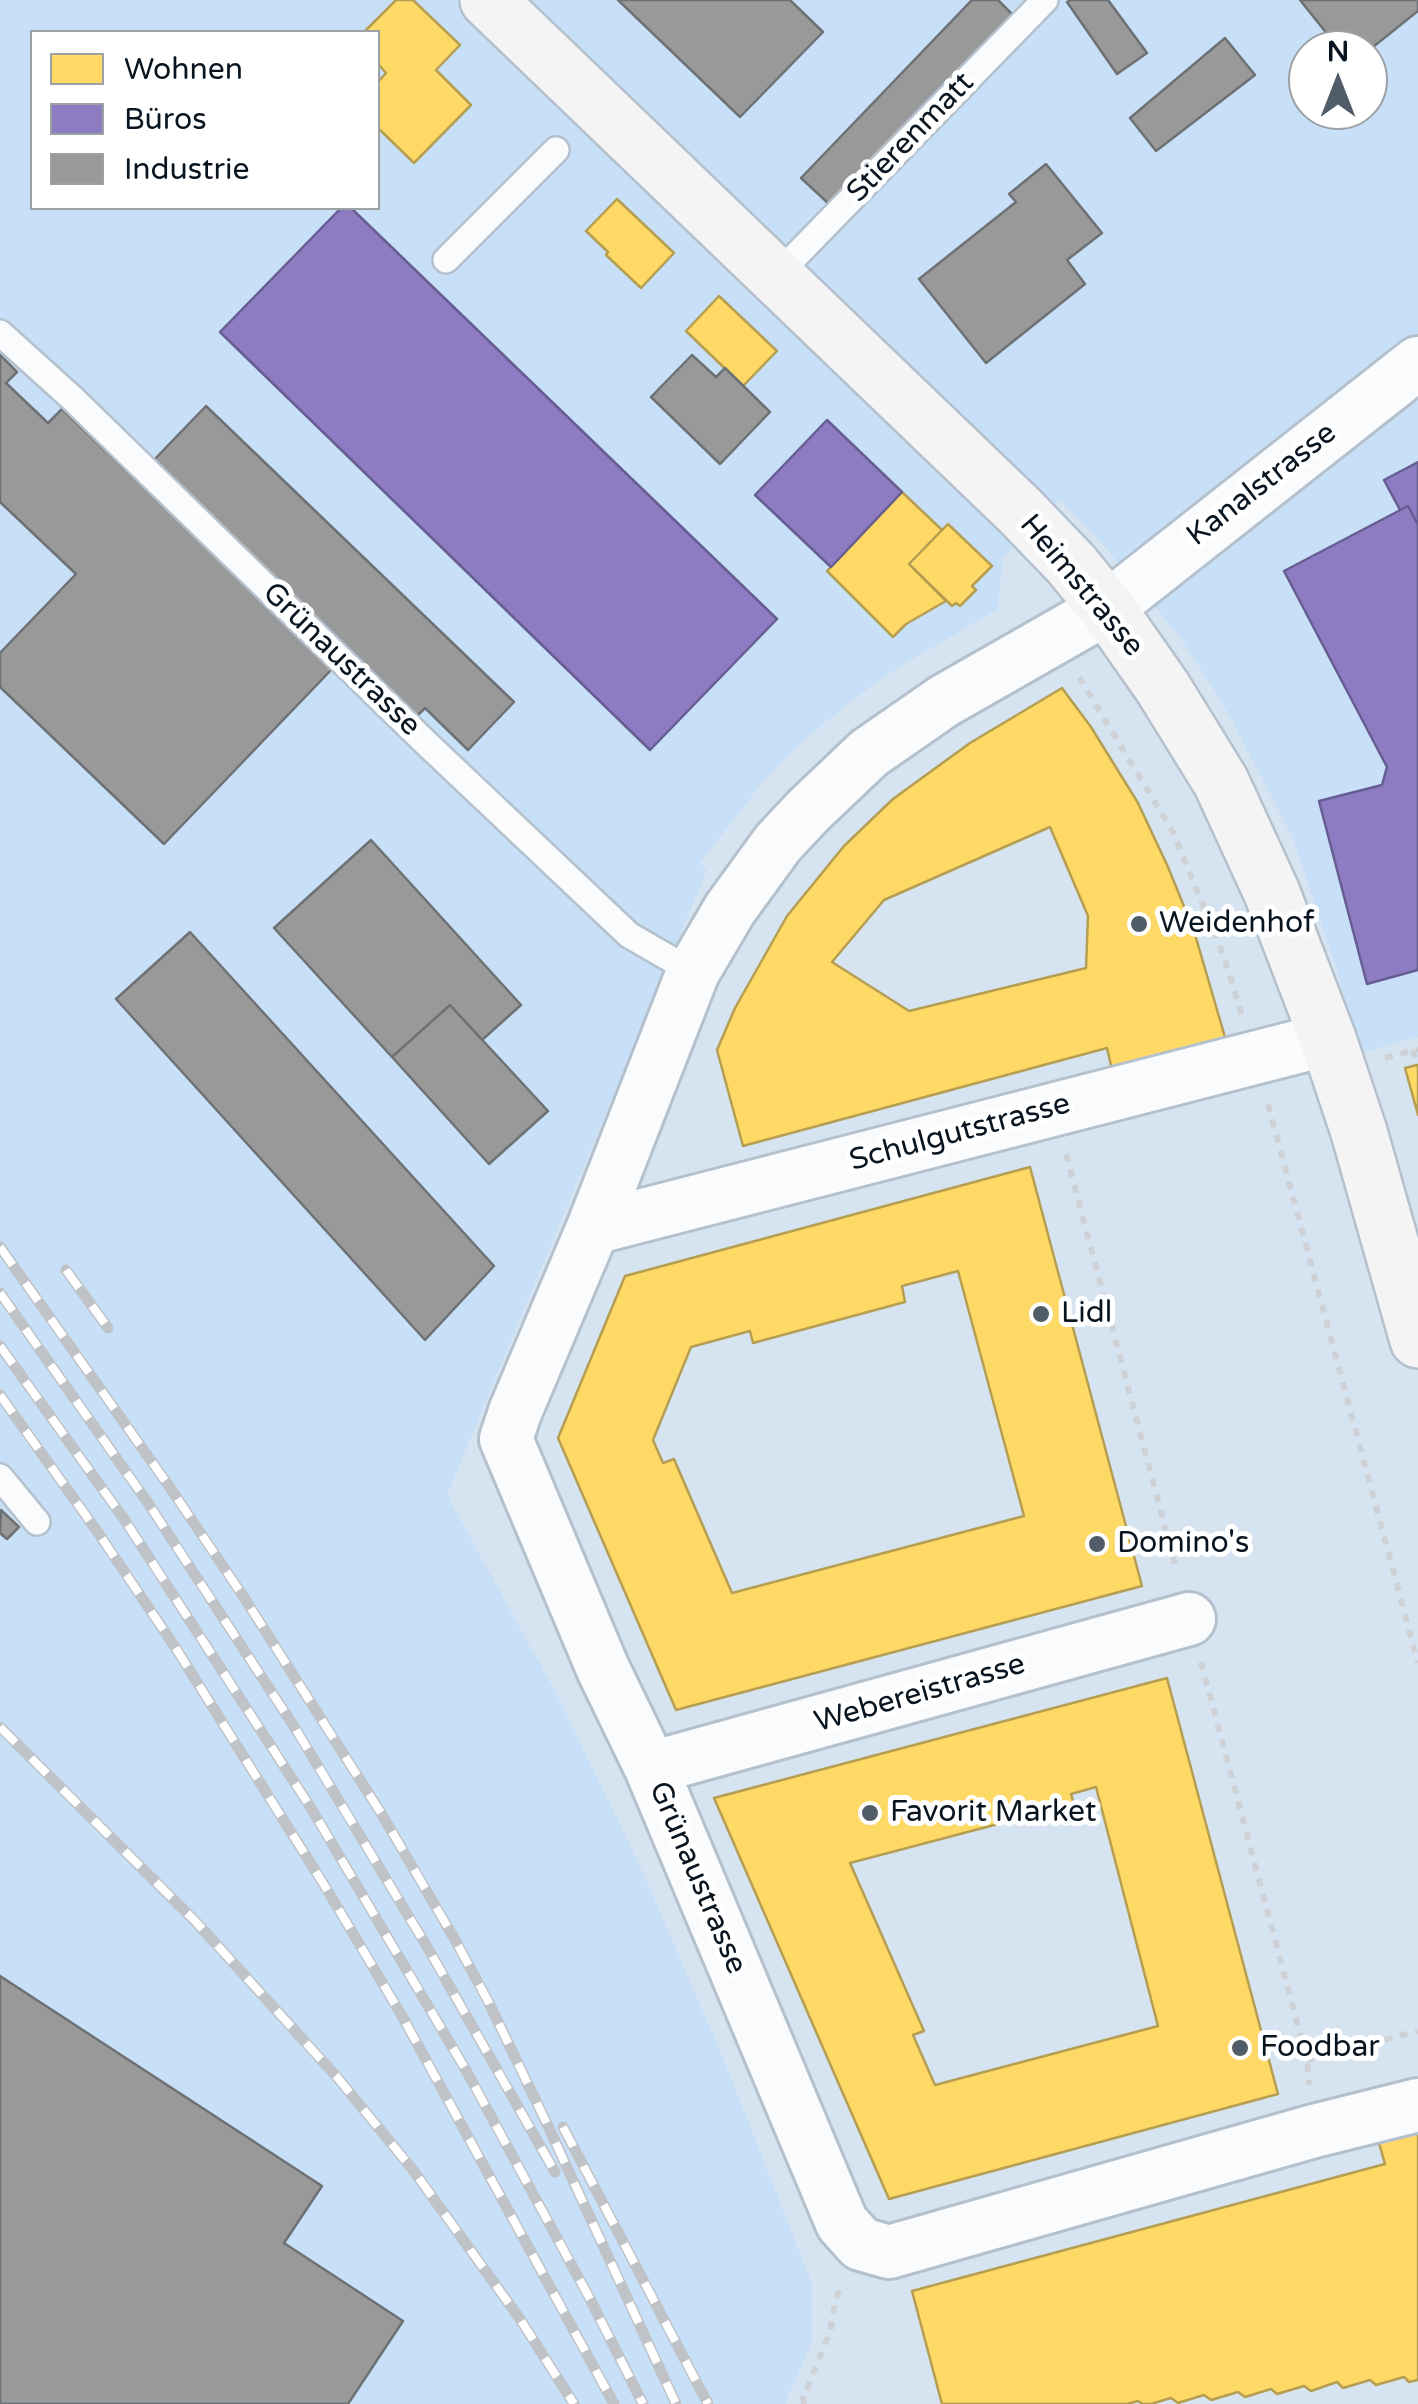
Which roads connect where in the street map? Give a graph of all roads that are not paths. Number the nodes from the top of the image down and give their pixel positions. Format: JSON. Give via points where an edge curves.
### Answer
{"nodes":[{"id":1,"x":488,"y":0,"type":"edge"},
{"id":2,"x":1045,"y":0,"type":"edge"},
{"id":3,"x":556,"y":150,"type":"dead end"},
{"id":4,"x":446,"y":260,"type":"dead end"},
{"id":5,"x":776,"y":276,"type":"junction"},
{"id":6,"x":0,"y":333,"type":"edge"},
{"id":7,"x":1418,"y":363,"type":"edge"},
{"id":8,"x":1088,"y":618,"type":"junction"},
{"id":9,"x":693,"y":972,"type":"junction"},
{"id":10,"x":1328,"y":1039,"type":"junction"},
{"id":11,"x":592,"y":1228,"type":"junction"},
{"id":12,"x":1418,"y":1340,"type":"edge"},
{"id":13,"x":0,"y":1477,"type":"edge"},
{"id":14,"x":37,"y":1522,"type":"dead end"},
{"id":15,"x":1190,"y":1620,"type":"dead end"},
{"id":16,"x":651,"y":1768,"type":"junction"},
{"id":17,"x":1418,"y":2105,"type":"edge"}],
"edges":[{"from":1,"to":5,"type":"street","name":"Heimstrasse"},
{"from":2,"to":5,"type":"lane","name":"Stierenmatt"},
{"from":3,"to":4,"type":"lane"},
{"from":5,"to":8,"type":"street","name":"Heimstrasse","via":[[1070,564]]},
{"from":6,"to":9,"type":"lane","name":"Grünaustrasse","via":[[629,935]]},
{"from":7,"to":8,"type":"street","name":"Kanalstrasse"},
{"from":8,"to":9,"type":"street","name":"Grünaustrasse","via":[[944,701],[859,762],[778,843]]},
{"from":8,"to":10,"type":"street","name":"Heimstrasse","via":[[1163,688],[1221,782]]},
{"from":9,"to":11,"type":"street","name":"Grünaustrasse"},
{"from":10,"to":11,"type":"street","name":"Schulgutstrasse"},
{"from":10,"to":12,"type":"street","name":"Heimstrasse"},
{"from":11,"to":16,"type":"street","name":"Grünaustrasse","via":[[506,1439]]},
{"from":13,"to":14,"type":"lane"},
{"from":15,"to":16,"type":"street","name":"Webereistrasse"},
{"from":16,"to":17,"type":"street","name":"Grünaustrasse","via":[[842,2222],[862,2244],[888,2252]]}]}
